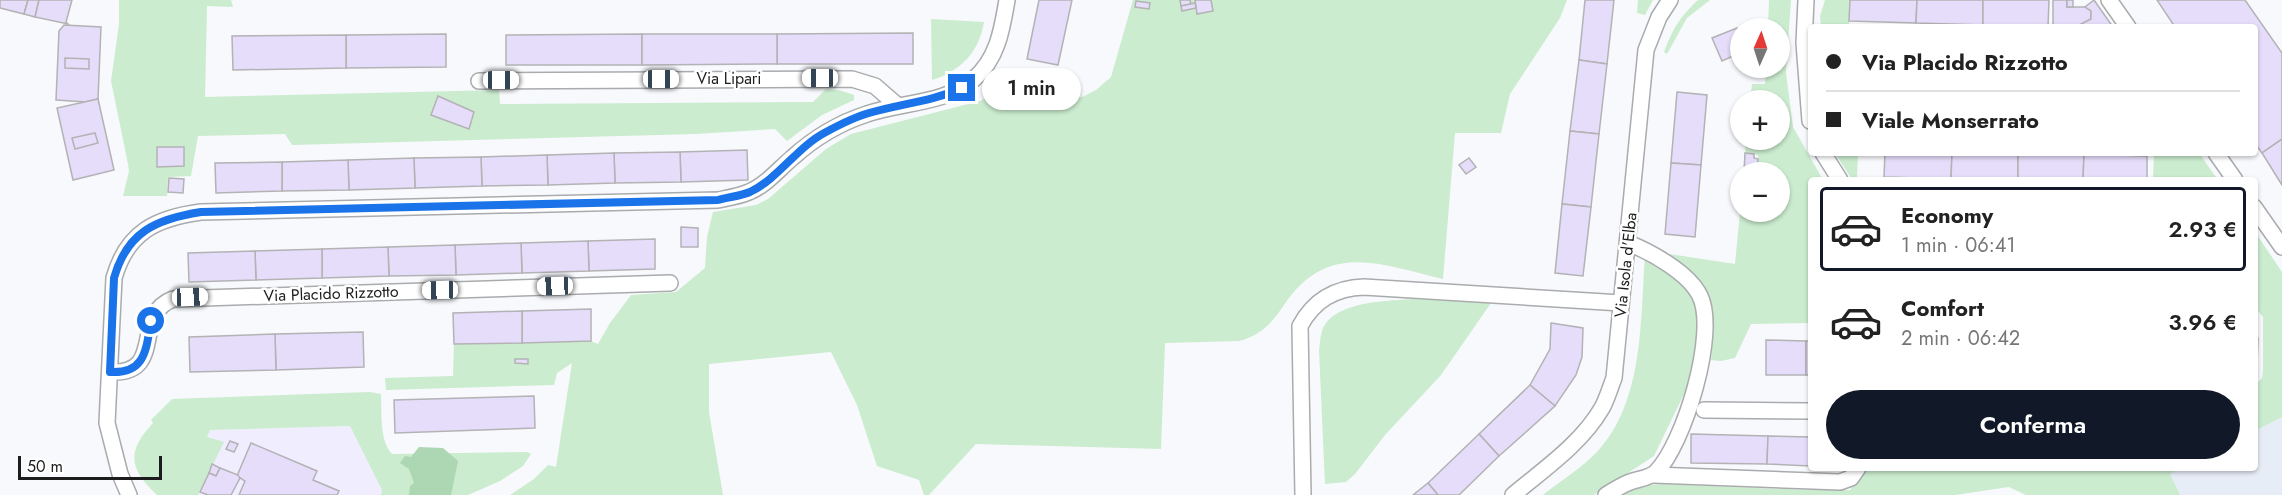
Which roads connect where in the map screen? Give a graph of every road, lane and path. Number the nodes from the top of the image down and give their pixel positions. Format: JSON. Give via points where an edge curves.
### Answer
{"nodes":[{"id":1,"x":1007,"y":0,"type":"edge"},
{"id":2,"x":1670,"y":0,"type":"edge"},
{"id":3,"x":1806,"y":0,"type":"edge"},
{"id":4,"x":2109,"y":0,"type":"edge"},
{"id":5,"x":2126,"y":24,"type":"edge"},
{"id":6,"x":1808,"y":43,"type":"edge"},
{"id":7,"x":479,"y":81,"type":"dead end"},
{"id":8,"x":898,"y":106,"type":"junction"},
{"id":9,"x":1825,"y":156,"type":"edge"},
{"id":10,"x":2218,"y":156,"type":"edge"},
{"id":11,"x":1838,"y":177,"type":"edge"},
{"id":12,"x":2233,"y":177,"type":"edge"},
{"id":13,"x":2258,"y":213,"type":"edge"},
{"id":14,"x":1628,"y":243,"type":"junction"},
{"id":15,"x":2282,"y":247,"type":"edge"},
{"id":16,"x":670,"y":283,"type":"dead end"},
{"id":17,"x":1621,"y":303,"type":"junction"},
{"id":18,"x":110,"y":372,"type":"junction"},
{"id":19,"x":1704,"y":410,"type":"dead end"},
{"id":20,"x":1808,"y":411,"type":"edge"},
{"id":21,"x":1856,"y":471,"type":"edge"},
{"id":22,"x":1654,"y":475,"type":"junction"},
{"id":23,"x":129,"y":495,"type":"edge"},
{"id":24,"x":1304,"y":495,"type":"edge"},
{"id":25,"x":1513,"y":495,"type":"edge"},
{"id":26,"x":1606,"y":495,"type":"edge"}],
"edges":[{"from":1,"to":8,"type":"street","via":[[998,43],[974,79],[949,94]]},
{"from":2,"to":14,"type":"street","name":"Via Isola d'Elba","via":[[1646,50]]},
{"from":3,"to":6,"type":"street"},
{"from":4,"to":5,"type":"street"},
{"from":7,"to":8,"type":"street","name":"Via Lipari","via":[[852,79],[875,86]]},
{"from":8,"to":18,"type":"street","via":[[866,114],[824,133],[767,181],[749,192],[718,200],[201,212],[161,220],[135,239],[117,266]]},
{"from":9,"to":11,"type":"street"},
{"from":10,"to":12,"type":"street"},
{"from":13,"to":15,"type":"street"},
{"from":14,"to":17,"type":"street","name":"Via Isola d'Elba"},
{"from":14,"to":22,"type":"street","via":[[1646,250],[1690,281],[1704,309],[1704,344],[1695,392],[1675,440]]},
{"from":16,"to":18,"type":"street","name":"Via Placido Rizzotto","via":[[172,299],[153,315],[146,353],[141,360],[122,373]]},
{"from":17,"to":24,"type":"street","via":[[1364,286],[1329,294],[1312,308],[1300,327]]},
{"from":17,"to":25,"type":"street","name":"Via Isola d'Elba","via":[[1614,378],[1602,407],[1560,457]]},
{"from":18,"to":23,"type":"street","via":[[107,423]]},
{"from":19,"to":20,"type":"street"},
{"from":21,"to":22,"type":"street","via":[[1840,482]]},
{"from":22,"to":26,"type":"street"}]}
